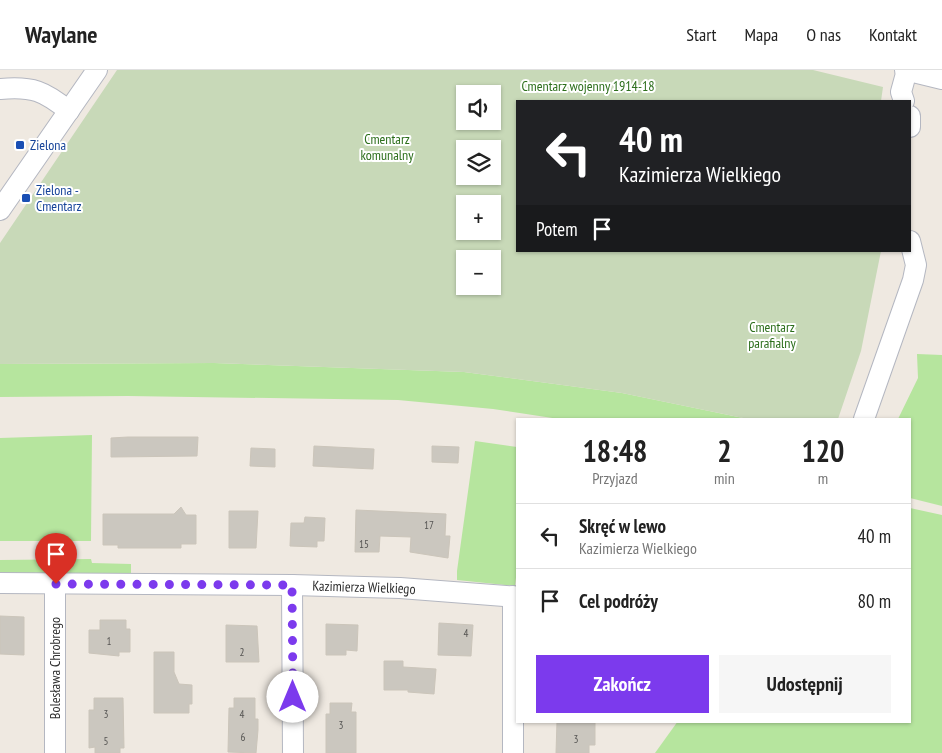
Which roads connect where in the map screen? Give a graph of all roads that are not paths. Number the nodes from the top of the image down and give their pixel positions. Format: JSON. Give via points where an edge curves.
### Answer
{"nodes":[{"id":1,"x":97,"y":70,"type":"edge"},
{"id":2,"x":906,"y":70,"type":"edge"},
{"id":3,"x":942,"y":79,"type":"edge"},
{"id":4,"x":0,"y":89,"type":"edge"},
{"id":5,"x":904,"y":100,"type":"edge"},
{"id":6,"x":69,"y":111,"type":"junction"},
{"id":7,"x":0,"y":210,"type":"edge"},
{"id":8,"x":911,"y":245,"type":"edge"},
{"id":9,"x":864,"y":418,"type":"edge"},
{"id":10,"x":0,"y":584,"type":"edge"},
{"id":11,"x":56,"y":584,"type":"junction"},
{"id":12,"x":292,"y":585,"type":"junction"},
{"id":13,"x":516,"y":597,"type":"edge"},
{"id":14,"x":54,"y":753,"type":"edge"},
{"id":15,"x":293,"y":753,"type":"edge"},
{"id":16,"x":513,"y":753,"type":"edge"}],
"edges":[{"from":1,"to":6,"type":"street"},
{"from":2,"to":3,"type":"street"},
{"from":2,"to":5,"type":"street","via":[[901,92]]},
{"from":4,"to":6,"type":"street","via":[[40,91]]},
{"from":6,"to":7,"type":"street"},
{"from":8,"to":9,"type":"street","via":[[916,264],[913,280]]},
{"from":10,"to":11,"type":"street","name":"Kazimierza Wielkiego"},
{"from":11,"to":12,"type":"street","name":"Kazimierza Wielkiego"},
{"from":11,"to":14,"type":"street","name":"Bolesława Chrobrego"},
{"from":12,"to":13,"type":"street","name":"Kazimierza Wielkiego","via":[[400,588]]},
{"from":12,"to":15,"type":"street"},
{"from":13,"to":16,"type":"street"}]}
